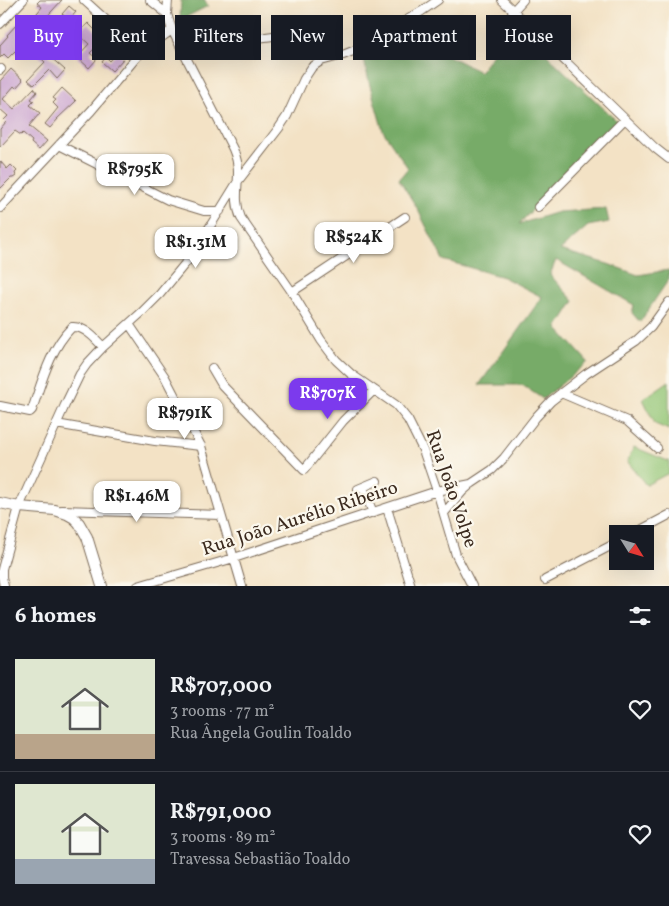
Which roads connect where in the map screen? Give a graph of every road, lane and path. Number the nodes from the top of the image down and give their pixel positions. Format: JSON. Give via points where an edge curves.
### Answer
{"nodes":[{"id":1,"x":23,"y":0,"type":"edge"},
{"id":2,"x":84,"y":0,"type":"edge"},
{"id":3,"x":150,"y":0,"type":"edge"},
{"id":4,"x":168,"y":0,"type":"edge"},
{"id":5,"x":438,"y":0,"type":"edge"},
{"id":6,"x":502,"y":0,"type":"edge"},
{"id":7,"x":523,"y":0,"type":"edge"},
{"id":8,"x":513,"y":11,"type":"junction"},
{"id":9,"x":167,"y":14,"type":"junction"},
{"id":10,"x":100,"y":15,"type":"edge"},
{"id":11,"x":0,"y":24,"type":"edge"},
{"id":12,"x":172,"y":30,"type":"junction"},
{"id":13,"x":165,"y":35,"type":"edge"},
{"id":14,"x":175,"y":36,"type":"edge"},
{"id":15,"x":134,"y":60,"type":"edge"},
{"id":16,"x":187,"y":60,"type":"edge"},
{"id":17,"x":625,"y":119,"type":"junction"},
{"id":18,"x":59,"y":145,"type":"junction"},
{"id":19,"x":669,"y":159,"type":"edge"},
{"id":20,"x":238,"y":181,"type":"junction"},
{"id":21,"x":538,"y":207,"type":"dead end"},
{"id":22,"x":0,"y":208,"type":"edge"},
{"id":23,"x":220,"y":211,"type":"junction"},
{"id":24,"x":404,"y":217,"type":"dead end"},
{"id":25,"x":292,"y":292,"type":"junction"},
{"id":26,"x":669,"y":302,"type":"edge"},
{"id":27,"x":129,"y":324,"type":"junction"},
{"id":28,"x":103,"y":347,"type":"junction"},
{"id":29,"x":212,"y":368,"type":"dead end"},
{"id":30,"x":374,"y":390,"type":"junction"},
{"id":31,"x":561,"y":392,"type":"junction"},
{"id":32,"x":0,"y":406,"type":"edge"},
{"id":33,"x":56,"y":424,"type":"junction"},
{"id":34,"x":201,"y":446,"type":"junction"},
{"id":35,"x":657,"y":448,"type":"dead end"},
{"id":36,"x":377,"y":481,"type":"dead end"},
{"id":37,"x":472,"y":484,"type":"junction"},
{"id":38,"x":438,"y":492,"type":"junction"},
{"id":39,"x":0,"y":504,"type":"edge"},
{"id":40,"x":19,"y":507,"type":"junction"},
{"id":41,"x":387,"y":508,"type":"junction"},
{"id":42,"x":55,"y":510,"type":"junction"},
{"id":43,"x":444,"y":512,"type":"junction"},
{"id":44,"x":373,"y":513,"type":"junction"},
{"id":45,"x":221,"y":515,"type":"junction"},
{"id":46,"x":669,"y":515,"type":"edge"},
{"id":47,"x":650,"y":525,"type":"edge"},
{"id":48,"x":609,"y":547,"type":"edge"},
{"id":49,"x":234,"y":558,"type":"junction"},
{"id":50,"x":545,"y":580,"type":"dead end"},
{"id":51,"x":4,"y":586,"type":"edge"},
{"id":52,"x":102,"y":586,"type":"edge"},
{"id":53,"x":138,"y":586,"type":"edge"},
{"id":54,"x":242,"y":586,"type":"edge"},
{"id":55,"x":411,"y":586,"type":"edge"},
{"id":56,"x":472,"y":586,"type":"edge"}],
"edges":[{"from":1,"to":11,"type":"street"},
{"from":2,"to":10,"type":"street"},
{"from":3,"to":9,"type":"street"},
{"from":4,"to":9,"type":"street","name":"Rua João Volpe"},
{"from":5,"to":20,"type":"street","via":[[358,49],[312,67],[287,116]]},
{"from":6,"to":8,"type":"street"},
{"from":7,"to":8,"type":"street"},
{"from":8,"to":17,"type":"street"},
{"from":9,"to":12,"type":"street","name":"Rua João Volpe"},
{"from":12,"to":13,"type":"street"},
{"from":12,"to":14,"type":"street","name":"Rua João Volpe"},
{"from":15,"to":18,"type":"street"},
{"from":16,"to":20,"type":"street","name":"Rua João Volpe","via":[[233,148]]},
{"from":17,"to":19,"type":"street"},
{"from":17,"to":21,"type":"street"},
{"from":18,"to":22,"type":"street"},
{"from":18,"to":23,"type":"street","via":[[168,200],[204,211]]},
{"from":20,"to":23,"type":"street"},
{"from":20,"to":25,"type":"street","name":"Rua João Volpe","via":[[238,212]]},
{"from":23,"to":27,"type":"street","via":[[185,264]]},
{"from":24,"to":25,"type":"street"},
{"from":25,"to":30,"type":"street","name":"Rua João Volpe","via":[[336,360]]},
{"from":26,"to":31,"type":"street","via":[[636,341]]},
{"from":27,"to":28,"type":"street"},
{"from":27,"to":34,"type":"street","via":[[164,377]]},
{"from":28,"to":32,"type":"street","via":[[87,332],[72,327],[50,360],[32,410]]},
{"from":28,"to":33,"type":"street","via":[[80,374]]},
{"from":29,"to":30,"type":"street","via":[[222,385],[304,470],[343,421]]},
{"from":30,"to":38,"type":"street","name":"Rua João Volpe","via":[[396,405],[408,420]]},
{"from":31,"to":35,"type":"street","via":[[627,421]]},
{"from":31,"to":37,"type":"street","via":[[497,465]]},
{"from":33,"to":34,"type":"street","via":[[155,442]]},
{"from":33,"to":40,"type":"street"},
{"from":34,"to":45,"type":"street"},
{"from":36,"to":44,"type":"street","via":[[360,488]]},
{"from":37,"to":38,"type":"street","name":"Rua João Aurélio Ribeiro"},
{"from":37,"to":43,"type":"street"},
{"from":38,"to":41,"type":"street","name":"Rua João Aurélio Ribeiro"},
{"from":38,"to":43,"type":"street","name":"Rua João Volpe"},
{"from":39,"to":40,"type":"street"},
{"from":40,"to":42,"type":"street"},
{"from":40,"to":51,"type":"street","via":[[2,569]]},
{"from":41,"to":44,"type":"street","name":"Rua João Aurélio Ribeiro"},
{"from":41,"to":55,"type":"street"},
{"from":42,"to":45,"type":"street"},
{"from":42,"to":52,"type":"street","via":[[79,523]]},
{"from":43,"to":56,"type":"street","name":"Rua João Volpe","via":[[460,566]]},
{"from":44,"to":49,"type":"street","name":"Rua João Aurélio Ribeiro"},
{"from":45,"to":49,"type":"street"},
{"from":46,"to":47,"type":"street"},
{"from":48,"to":50,"type":"street"},
{"from":49,"to":53,"type":"street","name":"Rua João Aurélio Ribeiro"},
{"from":49,"to":54,"type":"street"}]}
